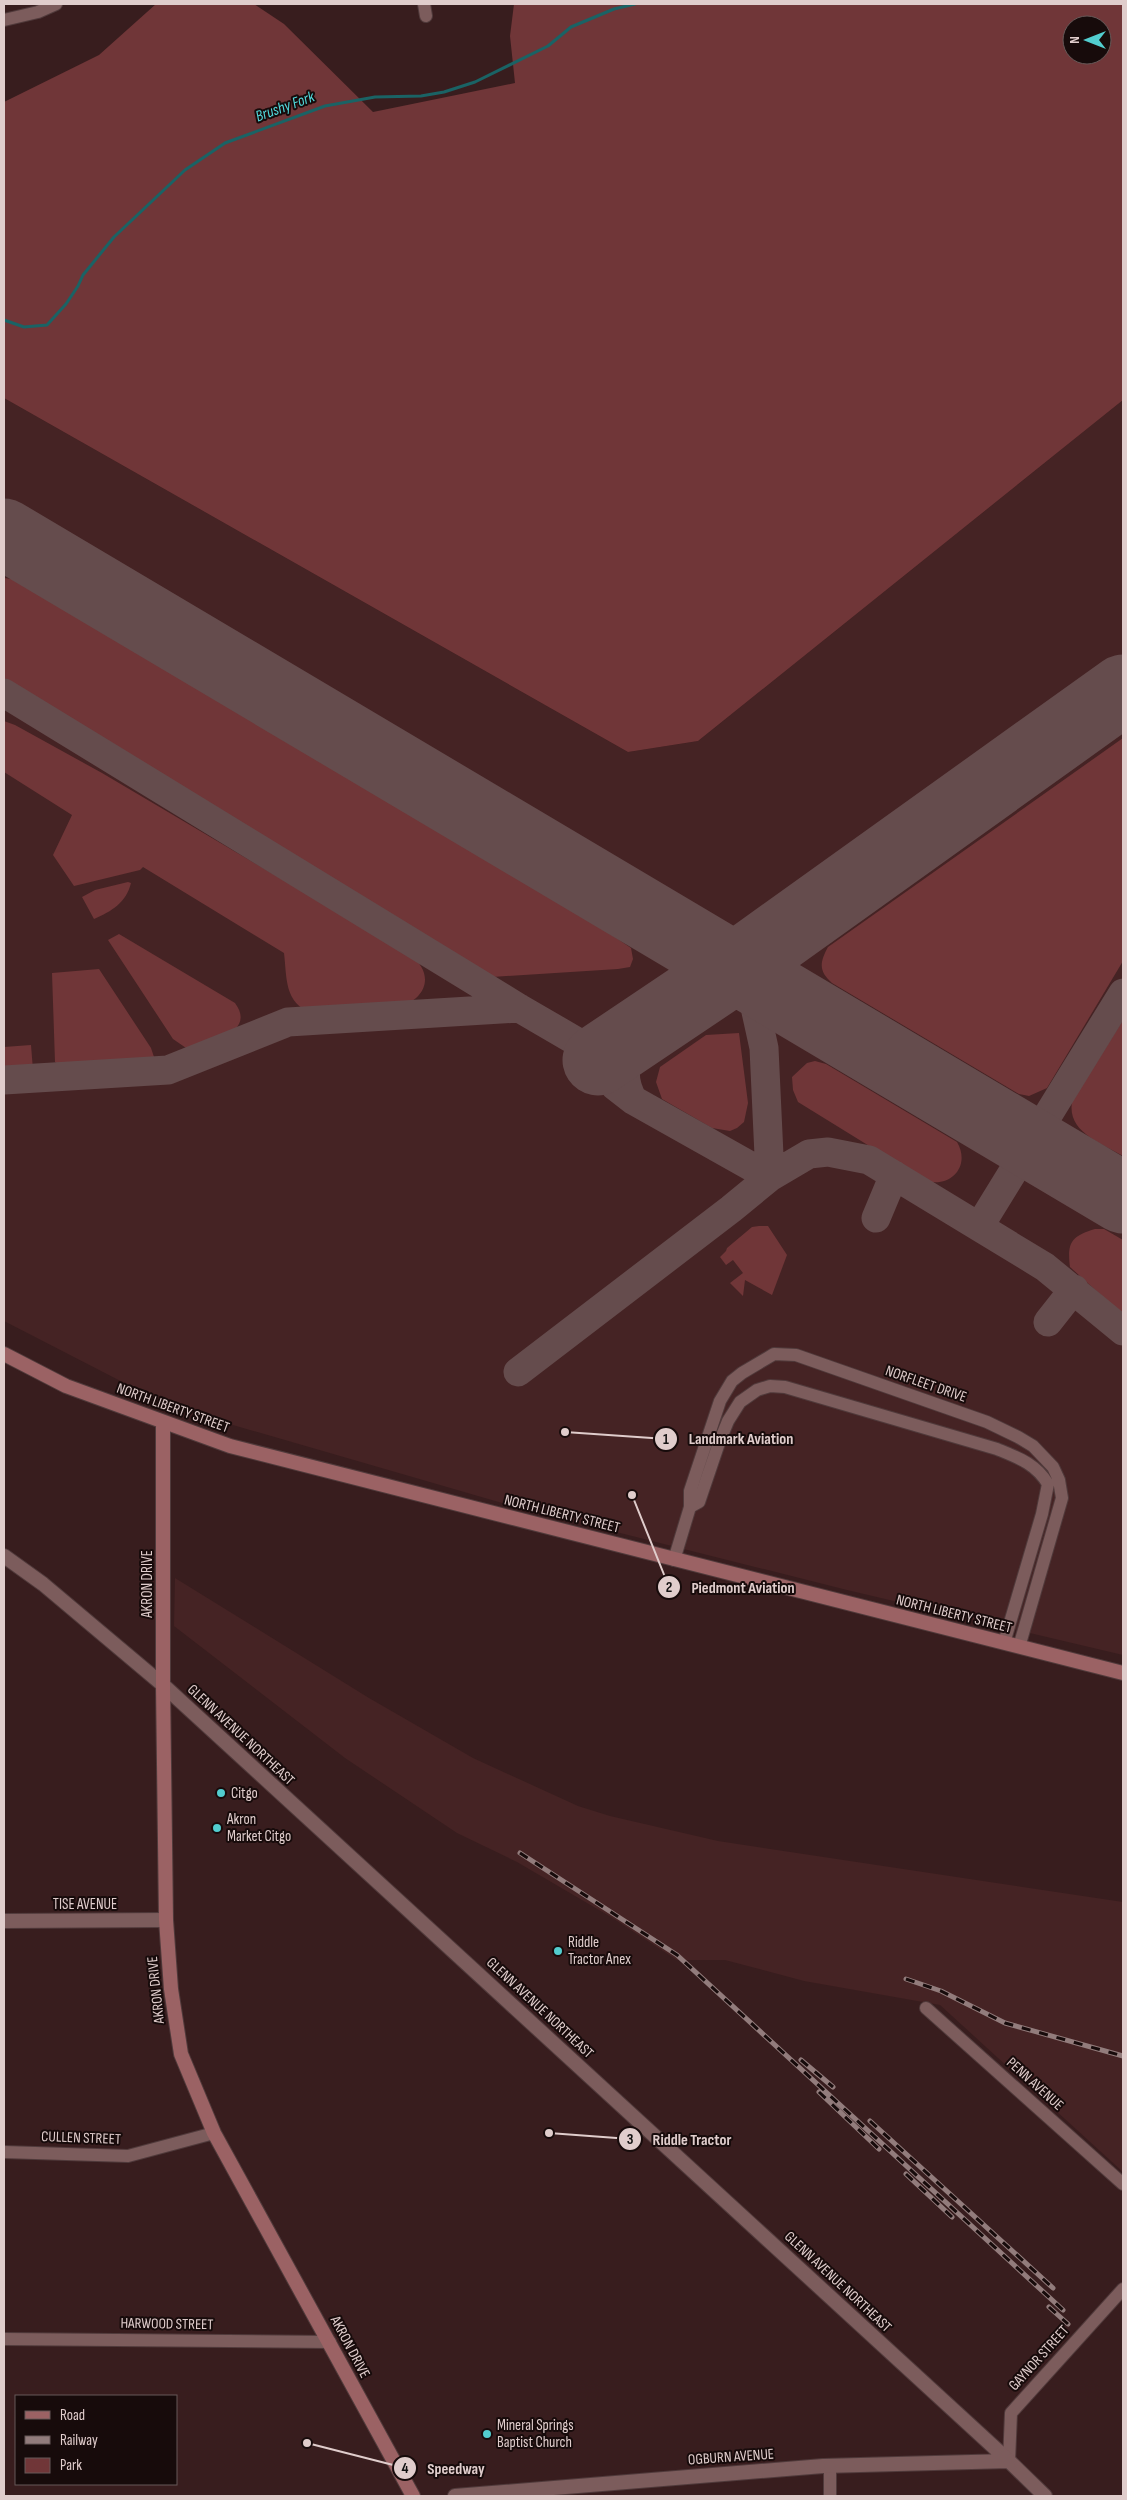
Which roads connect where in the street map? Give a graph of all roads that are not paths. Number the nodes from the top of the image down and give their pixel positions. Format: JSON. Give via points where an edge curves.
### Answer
{"nodes":[{"id":1,"x":56,"y":4,"type":"edge"},
{"id":2,"x":4,"y":20,"type":"edge"},
{"id":3,"x":4,"y":1354,"type":"edge"},
{"id":4,"x":163,"y":1422,"type":"junction"},
{"id":5,"x":1046,"y":1500,"type":"junction"},
{"id":6,"x":1060,"y":1504,"type":"junction"},
{"id":7,"x":690,"y":1507,"type":"junction"},
{"id":8,"x":4,"y":1556,"type":"edge"},
{"id":9,"x":674,"y":1560,"type":"junction"},
{"id":10,"x":1022,"y":1584,"type":"junction"},
{"id":11,"x":1036,"y":1587,"type":"junction"},
{"id":12,"x":1004,"y":1643,"type":"junction"},
{"id":13,"x":1019,"y":1647,"type":"junction"},
{"id":14,"x":1123,"y":1673,"type":"edge"},
{"id":15,"x":163,"y":1685,"type":"junction"},
{"id":16,"x":166,"y":1920,"type":"junction"},
{"id":17,"x":4,"y":1921,"type":"edge"},
{"id":18,"x":926,"y":2008,"type":"dead end"},
{"id":19,"x":214,"y":2133,"type":"junction"},
{"id":20,"x":4,"y":2152,"type":"edge"},
{"id":21,"x":1123,"y":2184,"type":"edge"},
{"id":22,"x":1123,"y":2289,"type":"edge"},
{"id":23,"x":4,"y":2339,"type":"edge"},
{"id":24,"x":330,"y":2342,"type":"junction"},
{"id":25,"x":1009,"y":2461,"type":"junction"},
{"id":26,"x":830,"y":2466,"type":"junction"},
{"id":27,"x":413,"y":2496,"type":"edge"},
{"id":28,"x":455,"y":2496,"type":"edge"},
{"id":29,"x":830,"y":2496,"type":"edge"},
{"id":30,"x":1045,"y":2496,"type":"edge"}],
"edges":[{"from":1,"to":2,"type":"street"},
{"from":3,"to":4,"type":"main road","name":"NORTH LIBERTY STREET","via":[[66,1386]]},
{"from":4,"to":9,"type":"main road","name":"NORTH LIBERTY STREET","via":[[230,1446]]},
{"from":4,"to":15,"type":"main road","name":"AKRON DRIVE"},
{"from":5,"to":6,"type":"street"},
{"from":5,"to":7,"type":"street","name":"NORFLEET DRIVE","via":[[1048,1484],[1042,1474],[1024,1459],[778,1386],[757,1390],[740,1402],[728,1421],[699,1502]]},
{"from":5,"to":10,"type":"street","name":"NORFLEET DRIVE"},
{"from":6,"to":7,"type":"street","name":"NORFLEET DRIVE","via":[[1062,1493],[1053,1468],[1037,1450],[1018,1437],[987,1422],[785,1353],[774,1354],[732,1380],[704,1446],[690,1491]]},
{"from":6,"to":11,"type":"street","name":"NORFLEET DRIVE"},
{"from":7,"to":9,"type":"street","name":"NORFLEET DRIVE"},
{"from":8,"to":15,"type":"street","name":"GLENN AVENUE NORTHEAST","via":[[43,1584]]},
{"from":9,"to":12,"type":"main road","name":"NORTH LIBERTY STREET"},
{"from":10,"to":11,"type":"street"},
{"from":10,"to":12,"type":"street","name":"NORFLEET DRIVE"},
{"from":11,"to":13,"type":"street","name":"NORFLEET DRIVE"},
{"from":12,"to":13,"type":"main road","name":"NORTH LIBERTY STREET"},
{"from":13,"to":14,"type":"main road","name":"NORTH LIBERTY STREET"},
{"from":15,"to":16,"type":"main road","name":"AKRON DRIVE"},
{"from":15,"to":25,"type":"street","name":"GLENN AVENUE NORTHEAST"},
{"from":16,"to":17,"type":"street","name":"TISE AVENUE"},
{"from":16,"to":19,"type":"main road","name":"AKRON DRIVE","via":[[170,1989],[181,2054]]},
{"from":18,"to":21,"type":"street","name":"PENN AVENUE"},
{"from":19,"to":20,"type":"street","name":"CULLEN STREET","via":[[128,2156]]},
{"from":19,"to":24,"type":"main road","name":"AKRON DRIVE"},
{"from":22,"to":25,"type":"street","name":"GAYNOR STREET","via":[[1011,2413]]},
{"from":23,"to":24,"type":"street","name":"HARWOOD STREET"},
{"from":24,"to":27,"type":"main road","name":"AKRON DRIVE"},
{"from":25,"to":26,"type":"street","name":"OGBURN AVENUE"},
{"from":25,"to":30,"type":"street","name":"GLENN AVENUE NORTHEAST"},
{"from":26,"to":28,"type":"street","name":"OGBURN AVENUE"},
{"from":26,"to":29,"type":"street"}]}
